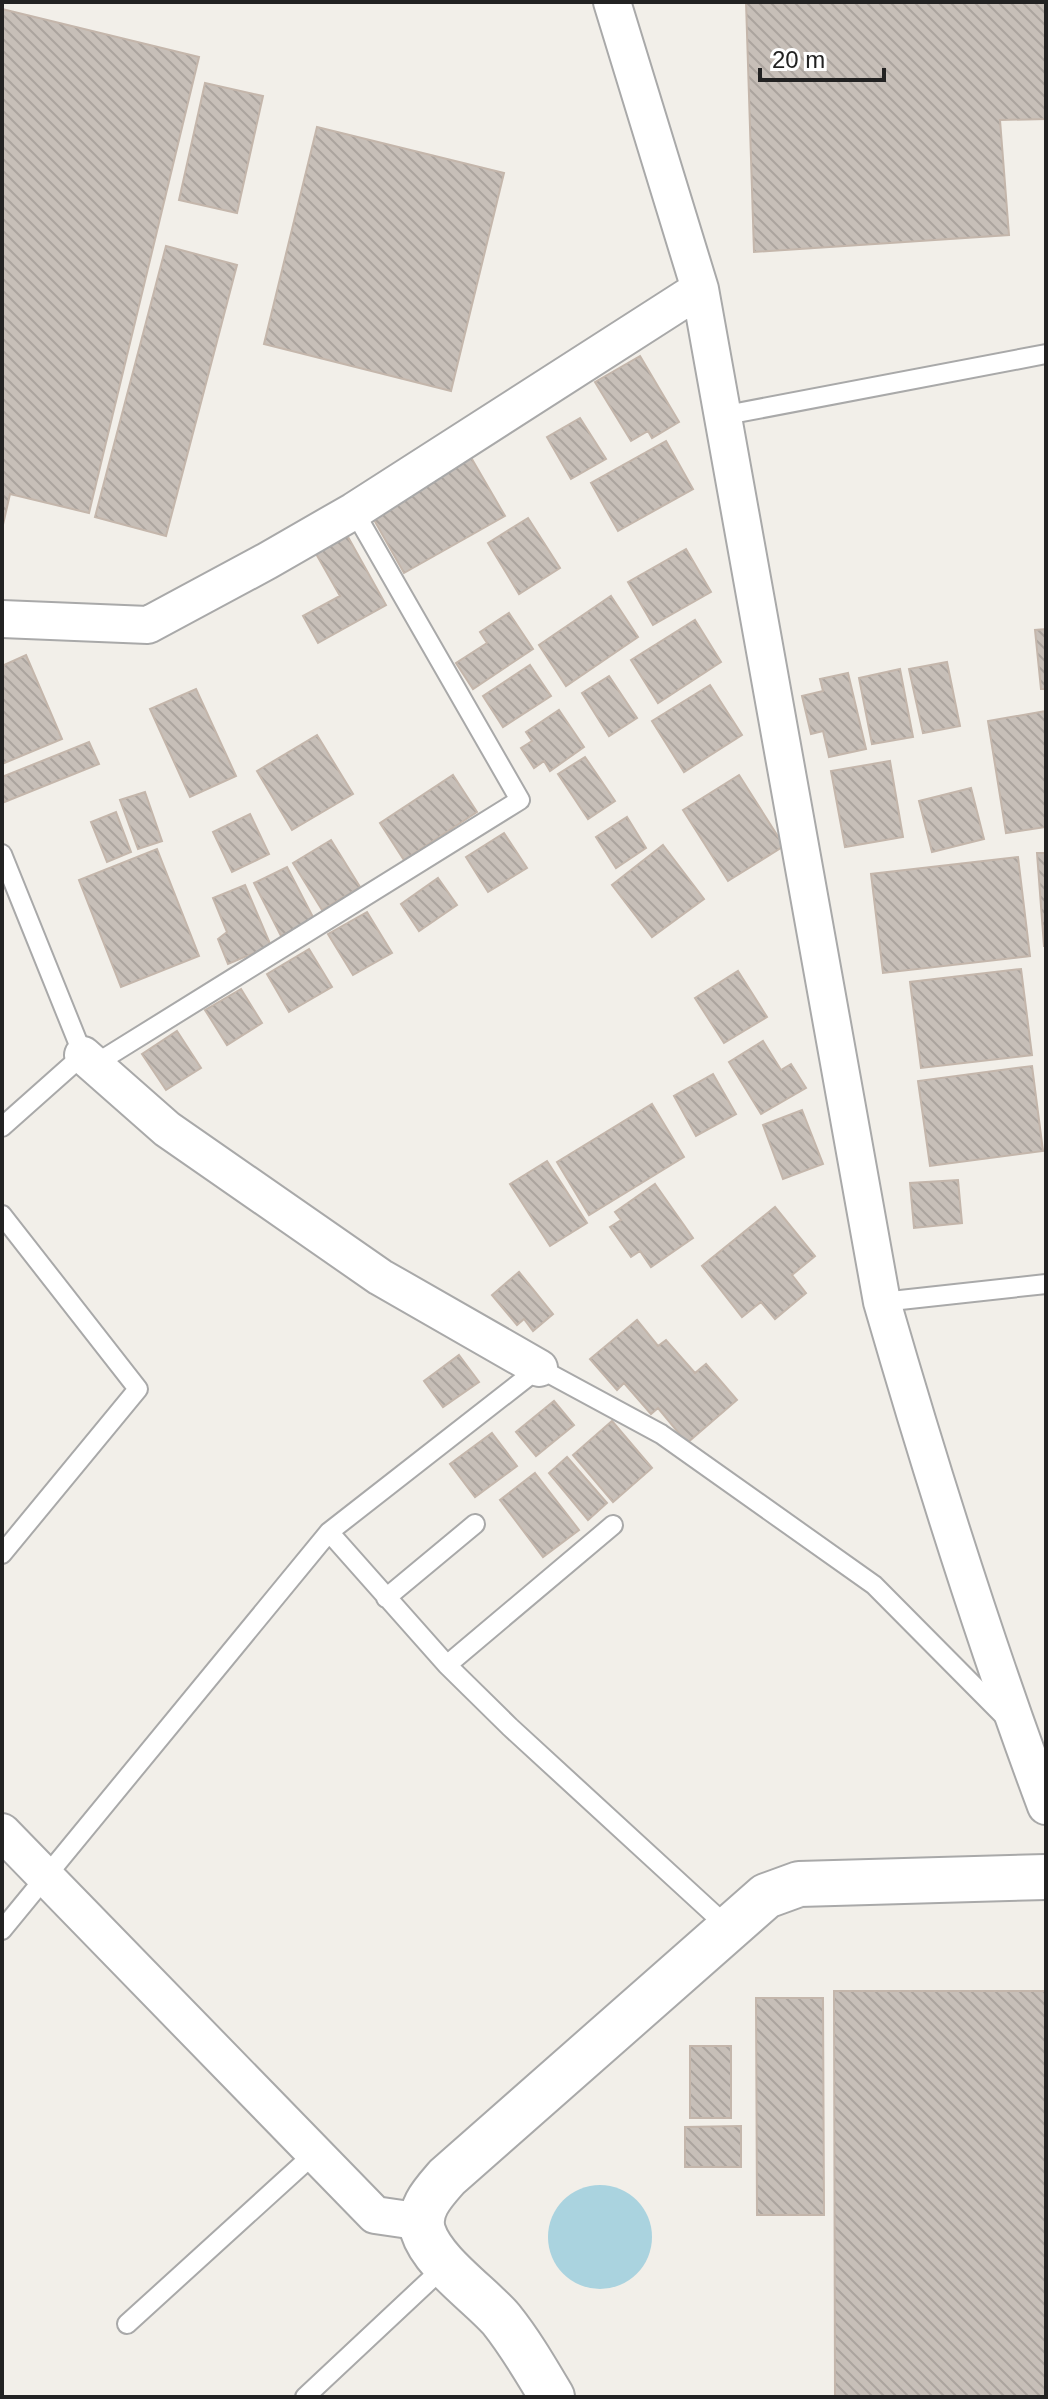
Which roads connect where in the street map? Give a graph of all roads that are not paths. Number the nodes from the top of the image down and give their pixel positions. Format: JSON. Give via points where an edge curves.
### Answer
{"nodes":[{"id":1,"x":612,"y":2,"type":"edge"},
{"id":2,"x":700,"y":289,"type":"junction"},
{"id":3,"x":1046,"y":354,"type":"edge"},
{"id":4,"x":721,"y":416,"type":"junction"},
{"id":5,"x":354,"y":511,"type":"junction"},
{"id":6,"x":2,"y":619,"type":"edge"},
{"id":7,"x":2,"y":854,"type":"edge"},
{"id":8,"x":88,"y":1061,"type":"junction"},
{"id":9,"x":2,"y":1127,"type":"edge"},
{"id":10,"x":2,"y":1215,"type":"edge"},
{"id":11,"x":1046,"y":1284,"type":"edge"},
{"id":12,"x":882,"y":1302,"type":"junction"},
{"id":13,"x":539,"y":1368,"type":"junction"},
{"id":14,"x":475,"y":1524,"type":"dead end"},
{"id":15,"x":613,"y":1525,"type":"dead end"},
{"id":16,"x":329,"y":1532,"type":"junction"},
{"id":17,"x":2,"y":1554,"type":"edge"},
{"id":18,"x":386,"y":1598,"type":"junction"},
{"id":19,"x":447,"y":1665,"type":"junction"},
{"id":20,"x":1017,"y":1729,"type":"junction"},
{"id":21,"x":1046,"y":1806,"type":"edge"},
{"id":22,"x":2,"y":1832,"type":"edge"},
{"id":23,"x":1046,"y":1877,"type":"edge"},
{"id":24,"x":47,"y":1878,"type":"junction"},
{"id":25,"x":730,"y":1929,"type":"junction"},
{"id":26,"x":2,"y":1930,"type":"edge"},
{"id":27,"x":315,"y":2153,"type":"junction"},
{"id":28,"x":423,"y":2222,"type":"junction"},
{"id":29,"x":447,"y":2264,"type":"junction"},
{"id":30,"x":127,"y":2324,"type":"dead end"},
{"id":31,"x":305,"y":2397,"type":"edge"},
{"id":32,"x":552,"y":2397,"type":"edge"}],
"edges":[{"from":1,"to":2,"type":"street"},
{"from":2,"to":4,"type":"street"},
{"from":2,"to":5,"type":"street"},
{"from":3,"to":4,"type":"lane"},
{"from":4,"to":12,"type":"street"},
{"from":5,"to":6,"type":"street","via":[[148,625]]},
{"from":5,"to":8,"type":"lane","via":[[520,800]]},
{"from":7,"to":8,"type":"lane"},
{"from":8,"to":9,"type":"lane"},
{"from":8,"to":13,"type":"street","via":[[167,1129],[380,1277]]},
{"from":10,"to":17,"type":"lane","via":[[138,1389]]},
{"from":11,"to":12,"type":"lane"},
{"from":12,"to":20,"type":"street"},
{"from":13,"to":16,"type":"lane"},
{"from":13,"to":20,"type":"lane","via":[[661,1434],[874,1585]]},
{"from":14,"to":18,"type":"lane"},
{"from":15,"to":19,"type":"lane"},
{"from":16,"to":18,"type":"lane"},
{"from":16,"to":24,"type":"lane"},
{"from":18,"to":19,"type":"lane"},
{"from":19,"to":25,"type":"lane"},
{"from":20,"to":21,"type":"street"},
{"from":22,"to":24,"type":"street"},
{"from":23,"to":25,"type":"street","via":[[799,1884],[766,1896]]},
{"from":24,"to":26,"type":"lane"},
{"from":24,"to":27,"type":"street"},
{"from":25,"to":28,"type":"street","via":[[447,2177],[431,2195]]},
{"from":27,"to":28,"type":"street","via":[[375,2215]]},
{"from":27,"to":30,"type":"lane"},
{"from":28,"to":29,"type":"street","via":[[431,2246]]},
{"from":29,"to":31,"type":"lane"},
{"from":29,"to":32,"type":"street","via":[[520,2343]]}]}
